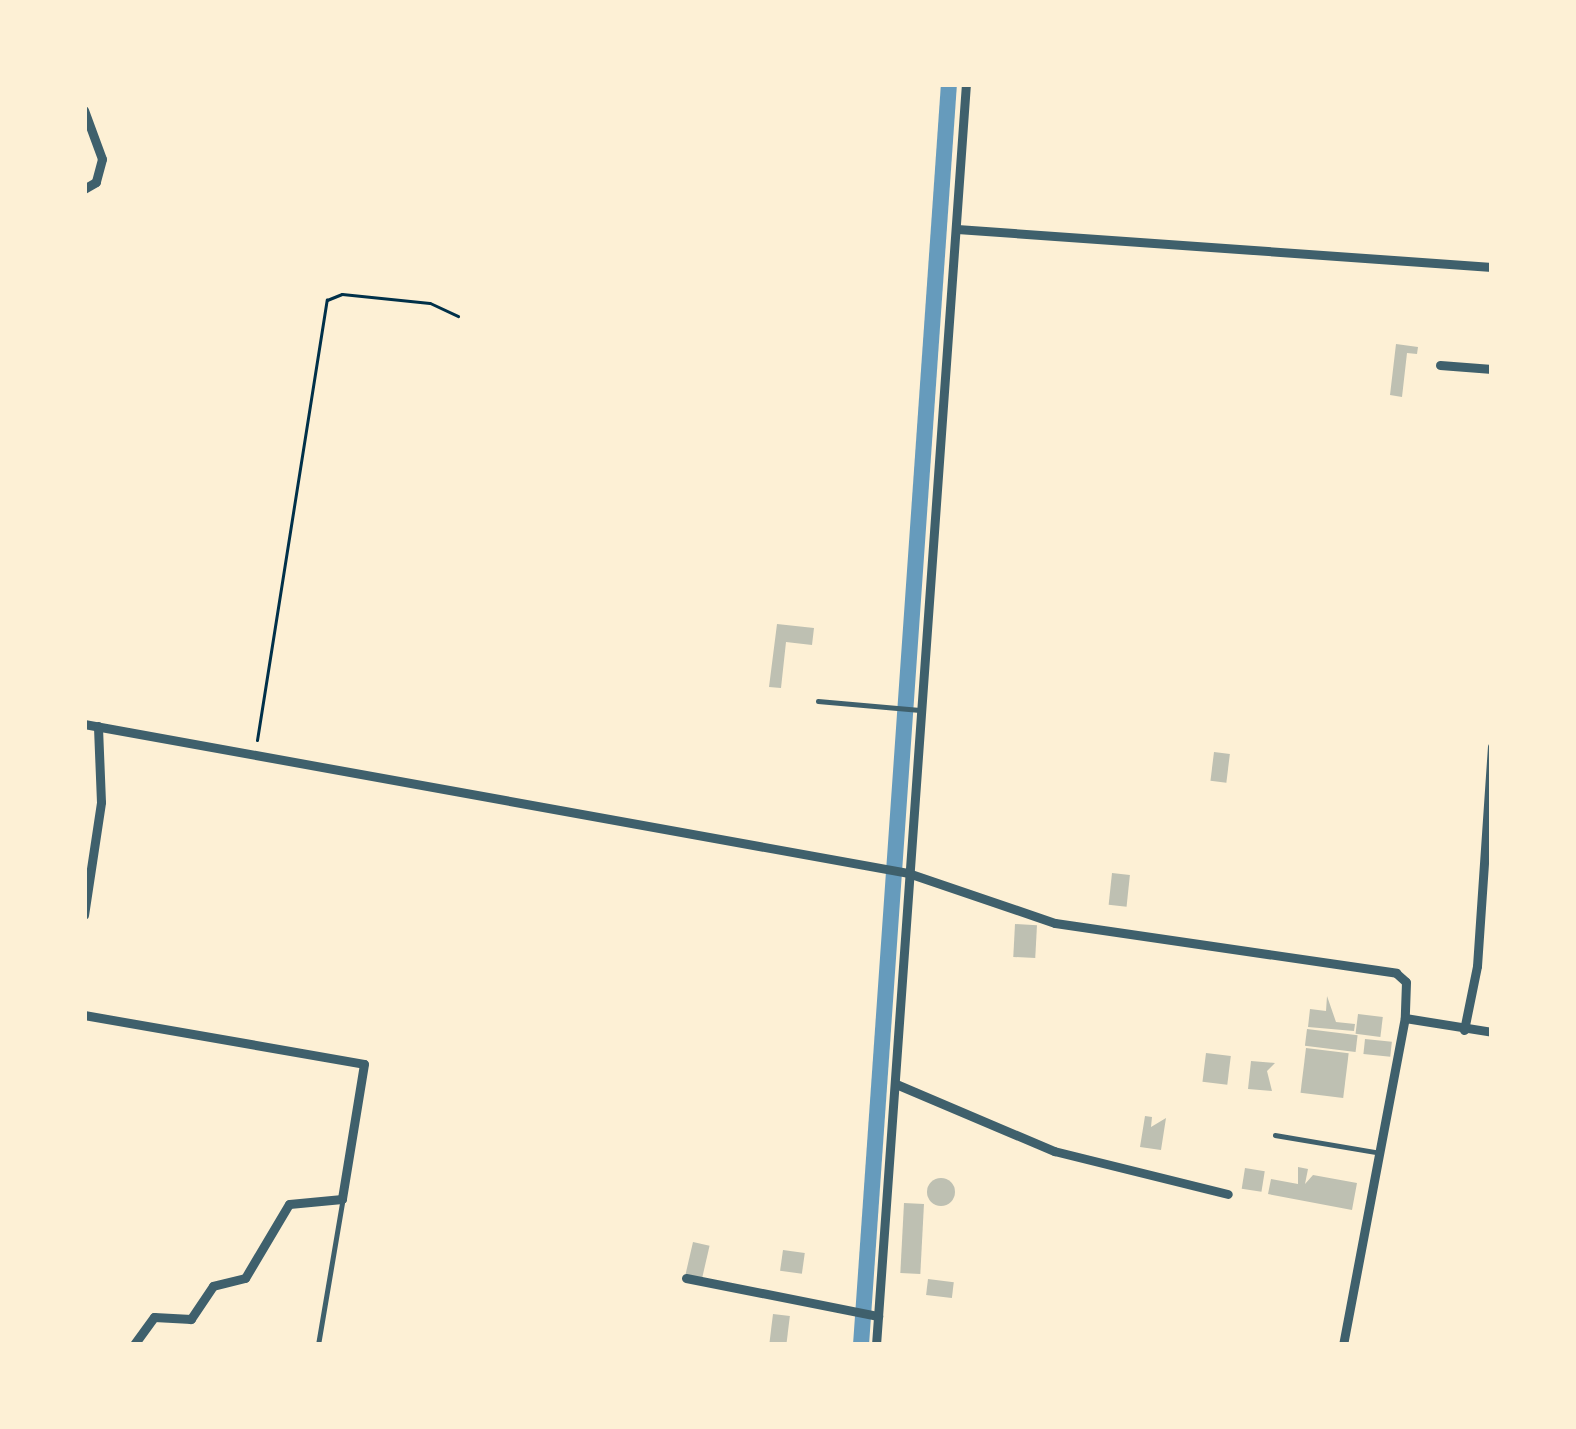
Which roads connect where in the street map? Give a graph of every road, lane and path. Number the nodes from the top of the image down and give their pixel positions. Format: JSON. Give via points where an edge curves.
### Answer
{"nodes":[{"id":1,"x":966,"y":84,"type":"edge"},
{"id":2,"x":84,"y":110,"type":"edge"},
{"id":3,"x":84,"y":189,"type":"edge"},
{"id":4,"x":957,"y":229,"type":"junction"},
{"id":5,"x":1492,"y":268,"type":"edge"},
{"id":6,"x":458,"y":316,"type":"dead end"},
{"id":7,"x":1440,"y":365,"type":"dead end"},
{"id":8,"x":1492,"y":369,"type":"edge"},
{"id":9,"x":818,"y":701,"type":"dead end"},
{"id":10,"x":920,"y":710,"type":"junction"},
{"id":11,"x":84,"y":724,"type":"edge"},
{"id":12,"x":98,"y":726,"type":"junction"},
{"id":13,"x":1492,"y":747,"type":"edge"},
{"id":14,"x":254,"y":754,"type":"junction"},
{"id":15,"x":907,"y":876,"type":"junction"},
{"id":16,"x":84,"y":915,"type":"edge"},
{"id":17,"x":84,"y":1015,"type":"edge"},
{"id":18,"x":1405,"y":1018,"type":"junction"},
{"id":19,"x":1464,"y":1030,"type":"junction"},
{"id":20,"x":1492,"y":1032,"type":"edge"},
{"id":21,"x":896,"y":1084,"type":"junction"},
{"id":22,"x":1275,"y":1136,"type":"dead end"},
{"id":23,"x":1381,"y":1153,"type":"junction"},
{"id":24,"x":1228,"y":1194,"type":"dead end"},
{"id":25,"x":342,"y":1199,"type":"junction"},
{"id":26,"x":686,"y":1278,"type":"dead end"},
{"id":27,"x":874,"y":1316,"type":"junction"},
{"id":28,"x":134,"y":1345,"type":"edge"},
{"id":29,"x":318,"y":1345,"type":"edge"},
{"id":30,"x":876,"y":1345,"type":"edge"},
{"id":31,"x":1343,"y":1345,"type":"edge"}],
"edges":[{"from":1,"to":4,"type":"street"},
{"from":2,"to":3,"type":"street","via":[[102,159],[96,182]]},
{"from":4,"to":5,"type":"street"},
{"from":4,"to":10,"type":"street"},
{"from":6,"to":14,"type":"path","via":[[430,303],[341,294],[327,300]]},
{"from":7,"to":8,"type":"street"},
{"from":9,"to":10,"type":"lane"},
{"from":10,"to":15,"type":"street"},
{"from":11,"to":12,"type":"street"},
{"from":12,"to":14,"type":"street"},
{"from":12,"to":16,"type":"street","via":[[101,802]]},
{"from":13,"to":19,"type":"street","via":[[1477,967]]},
{"from":14,"to":15,"type":"street"},
{"from":15,"to":18,"type":"street","via":[[1055,923],[1396,973],[1406,982]]},
{"from":15,"to":21,"type":"street"},
{"from":17,"to":25,"type":"street","via":[[360,1059],[365,1072]]},
{"from":18,"to":19,"type":"street"},
{"from":18,"to":23,"type":"street"},
{"from":19,"to":20,"type":"street"},
{"from":21,"to":24,"type":"street","via":[[1054,1151]]},
{"from":21,"to":27,"type":"street"},
{"from":22,"to":23,"type":"lane"},
{"from":23,"to":31,"type":"street"},
{"from":25,"to":28,"type":"street","via":[[289,1204],[245,1278],[213,1286],[190,1318],[154,1317]]},
{"from":25,"to":29,"type":"lane"},
{"from":26,"to":27,"type":"street"},
{"from":27,"to":30,"type":"street"}]}
